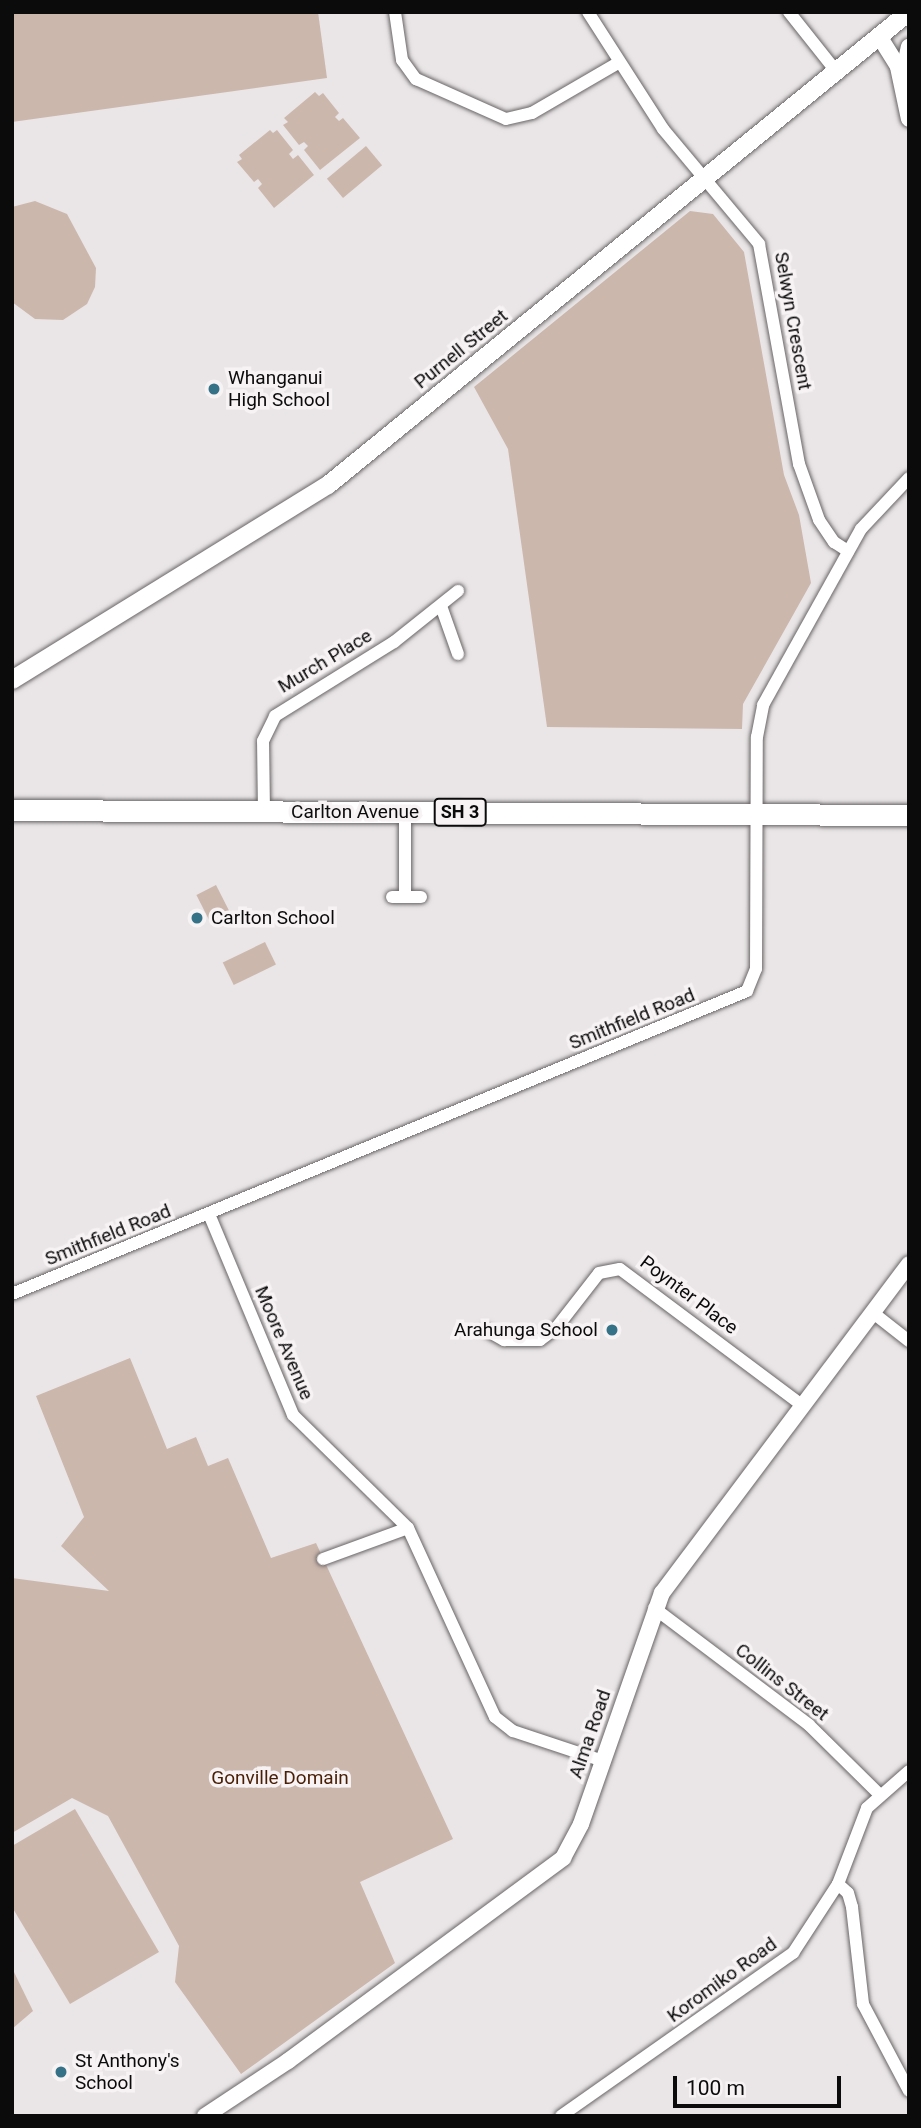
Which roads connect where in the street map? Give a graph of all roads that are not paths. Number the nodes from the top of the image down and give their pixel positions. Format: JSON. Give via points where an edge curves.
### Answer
{"nodes":[{"id":1,"x":395,"y":12,"type":"edge"},
{"id":2,"x":588,"y":12,"type":"edge"},
{"id":3,"x":789,"y":12,"type":"edge"},
{"id":4,"x":909,"y":12,"type":"edge"},
{"id":5,"x":879,"y":36,"type":"junction"},
{"id":6,"x":909,"y":47,"type":"edge"},
{"id":7,"x":618,"y":63,"type":"junction"},
{"id":8,"x":836,"y":71,"type":"junction"},
{"id":9,"x":902,"y":81,"type":"junction"},
{"id":10,"x":909,"y":120,"type":"edge"},
{"id":11,"x":705,"y":177,"type":"junction"},
{"id":12,"x":909,"y":478,"type":"edge"},
{"id":13,"x":848,"y":551,"type":"junction"},
{"id":14,"x":458,"y":591,"type":"dead end"},
{"id":15,"x":441,"y":606,"type":"junction"},
{"id":16,"x":458,"y":654,"type":"dead end"},
{"id":17,"x":12,"y":680,"type":"edge"},
{"id":18,"x":12,"y":810,"type":"edge"},
{"id":19,"x":264,"y":811,"type":"junction"},
{"id":20,"x":405,"y":812,"type":"junction"},
{"id":21,"x":757,"y":814,"type":"junction"},
{"id":22,"x":909,"y":815,"type":"edge"},
{"id":23,"x":391,"y":897,"type":"dead end"},
{"id":24,"x":405,"y":897,"type":"junction"},
{"id":25,"x":421,"y":897,"type":"dead end"},
{"id":26,"x":209,"y":1214,"type":"junction"},
{"id":27,"x":909,"y":1264,"type":"edge"},
{"id":28,"x":12,"y":1294,"type":"edge"},
{"id":29,"x":872,"y":1312,"type":"junction"},
{"id":30,"x":486,"y":1330,"type":"dead end"},
{"id":31,"x":909,"y":1340,"type":"edge"},
{"id":32,"x":802,"y":1405,"type":"junction"},
{"id":33,"x":408,"y":1528,"type":"junction"},
{"id":34,"x":323,"y":1559,"type":"dead end"},
{"id":35,"x":654,"y":1608,"type":"junction"},
{"id":36,"x":603,"y":1761,"type":"junction"},
{"id":37,"x":909,"y":1772,"type":"edge"},
{"id":38,"x":879,"y":1794,"type":"junction"},
{"id":39,"x":838,"y":1884,"type":"junction"},
{"id":40,"x":909,"y":2091,"type":"edge"},
{"id":41,"x":205,"y":2116,"type":"edge"},
{"id":42,"x":561,"y":2116,"type":"edge"}],
"edges":[{"from":1,"to":7,"type":"street","via":[[402,60],[416,79],[506,119],[532,113]]},
{"from":2,"to":7,"type":"street","name":"Selwyn Crescent"},
{"from":3,"to":8,"type":"street"},
{"from":4,"to":5,"type":"main road","name":"Purnell Street"},
{"from":5,"to":8,"type":"main road","name":"Purnell Street"},
{"from":5,"to":9,"type":"street"},
{"from":6,"to":9,"type":"street"},
{"from":7,"to":11,"type":"street","name":"Selwyn Crescent","via":[[663,129]]},
{"from":8,"to":11,"type":"main road","name":"Purnell Street"},
{"from":9,"to":10,"type":"street"},
{"from":11,"to":13,"type":"street","name":"Selwyn Crescent","via":[[758,244],[799,464],[819,520],[834,542]]},
{"from":11,"to":17,"type":"main road","name":"Purnell Street","via":[[328,485]]},
{"from":12,"to":13,"type":"street","name":"Smithfield Road","via":[[876,509]]},
{"from":13,"to":21,"type":"street","name":"Smithfield Road","via":[[763,705],[757,737]]},
{"from":14,"to":15,"type":"street","name":"Murch Place"},
{"from":15,"to":16,"type":"street"},
{"from":15,"to":19,"type":"street","name":"Murch Place","via":[[394,642],[275,716],[263,741]]},
{"from":18,"to":19,"type":"highway","name":"Carlton Avenue","number":"SH 3"},
{"from":19,"to":20,"type":"highway","name":"Carlton Avenue","number":"SH 3"},
{"from":20,"to":21,"type":"highway","name":"Carlton Avenue","number":"SH 3"},
{"from":20,"to":24,"type":"street"},
{"from":21,"to":22,"type":"highway","name":"Carlton Avenue","number":"SH 3"},
{"from":21,"to":26,"type":"street","name":"Smithfield Road","via":[[756,970],[747,991]]},
{"from":23,"to":24,"type":"street"},
{"from":24,"to":25,"type":"street"},
{"from":26,"to":28,"type":"street","name":"Smithfield Road"},
{"from":26,"to":33,"type":"street","name":"Moore Avenue","via":[[293,1415]]},
{"from":27,"to":29,"type":"street","name":"Alma Road"},
{"from":29,"to":31,"type":"street"},
{"from":29,"to":32,"type":"street","name":"Alma Road"},
{"from":30,"to":32,"type":"street","name":"Poynter Place","via":[[504,1340],[540,1340],[557,1327],[598,1273],[620,1269]]},
{"from":32,"to":35,"type":"street","name":"Alma Road"},
{"from":33,"to":34,"type":"street"},
{"from":33,"to":36,"type":"street","name":"Moore Avenue","via":[[499,1722],[513,1731]]},
{"from":35,"to":36,"type":"street","name":"Alma Road"},
{"from":35,"to":38,"type":"street","name":"Collins Street","via":[[809,1726]]},
{"from":36,"to":41,"type":"street","name":"Alma Road","via":[[581,1824],[554,1868]]},
{"from":37,"to":38,"type":"street","name":"Koromiko Road"},
{"from":38,"to":39,"type":"street","name":"Koromiko Road","via":[[867,1808]]},
{"from":39,"to":40,"type":"street","via":[[848,1893],[852,1907],[857,1985],[863,2004]]},
{"from":39,"to":42,"type":"street","name":"Koromiko Road","via":[[807,1936],[775,1969]]}]}
